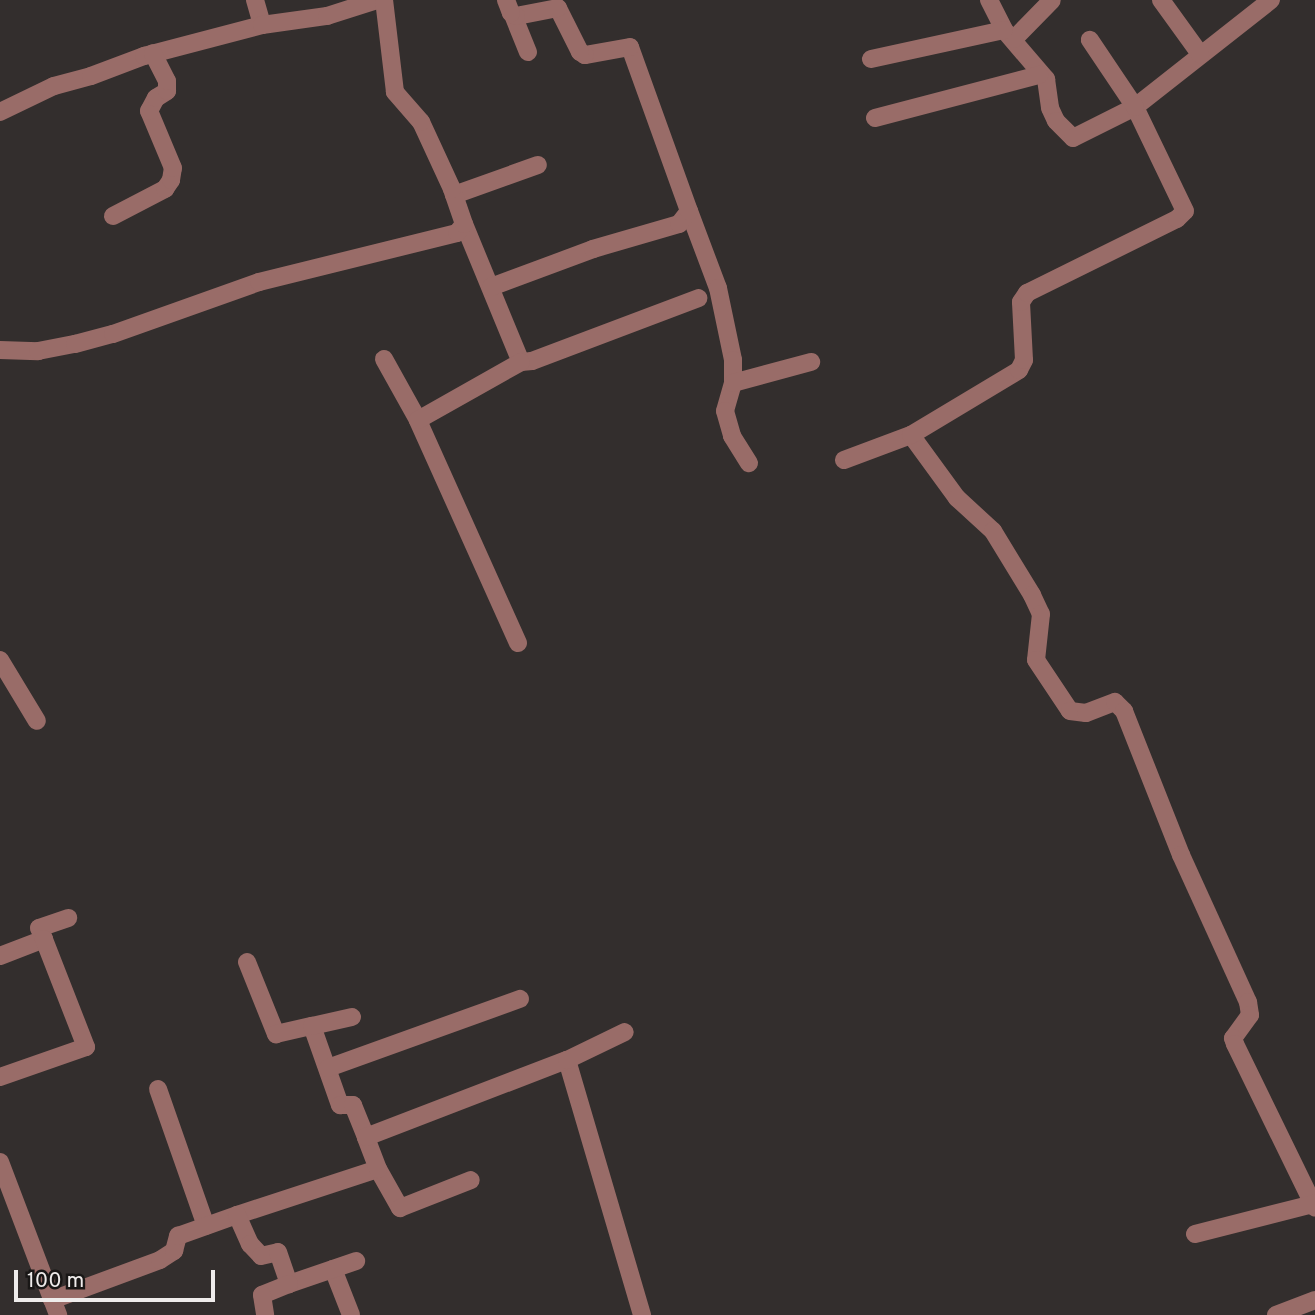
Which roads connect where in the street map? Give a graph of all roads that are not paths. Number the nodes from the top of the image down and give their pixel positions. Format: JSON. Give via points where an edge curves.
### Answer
{"nodes":[{"id":1,"x":255,"y":0,"type":"edge"},
{"id":2,"x":377,"y":0,"type":"edge"},
{"id":3,"x":384,"y":0,"type":"edge"},
{"id":4,"x":989,"y":0,"type":"edge"},
{"id":5,"x":1052,"y":0,"type":"edge"},
{"id":6,"x":1161,"y":0,"type":"edge"},
{"id":7,"x":1271,"y":0,"type":"edge"},
{"id":8,"x":510,"y":7,"type":"edge"},
{"id":9,"x":262,"y":25,"type":"junction"},
{"id":10,"x":1009,"y":34,"type":"junction"},
{"id":11,"x":1090,"y":40,"type":"dead end"},
{"id":12,"x":528,"y":52,"type":"dead end"},
{"id":13,"x":153,"y":53,"type":"junction"},
{"id":14,"x":1200,"y":54,"type":"junction"},
{"id":15,"x":871,"y":60,"type":"dead end"},
{"id":16,"x":1039,"y":75,"type":"junction"},
{"id":17,"x":1135,"y":107,"type":"junction"},
{"id":18,"x":0,"y":112,"type":"edge"},
{"id":19,"x":875,"y":118,"type":"dead end"},
{"id":20,"x":537,"y":165,"type":"dead end"},
{"id":21,"x":454,"y":195,"type":"junction"},
{"id":22,"x":688,"y":211,"type":"junction"},
{"id":23,"x":113,"y":216,"type":"dead end"},
{"id":24,"x":464,"y":224,"type":"junction"},
{"id":25,"x":491,"y":287,"type":"junction"},
{"id":26,"x":699,"y":298,"type":"dead end"},
{"id":27,"x":0,"y":350,"type":"edge"},
{"id":28,"x":384,"y":359,"type":"dead end"},
{"id":29,"x":521,"y":362,"type":"junction"},
{"id":30,"x":811,"y":362,"type":"dead end"},
{"id":31,"x":733,"y":383,"type":"junction"},
{"id":32,"x":418,"y":420,"type":"junction"},
{"id":33,"x":911,"y":435,"type":"junction"},
{"id":34,"x":845,"y":460,"type":"dead end"},
{"id":35,"x":749,"y":463,"type":"dead end"},
{"id":36,"x":518,"y":643,"type":"dead end"},
{"id":37,"x":0,"y":660,"type":"edge"},
{"id":38,"x":37,"y":721,"type":"dead end"},
{"id":39,"x":68,"y":918,"type":"dead end"},
{"id":40,"x":44,"y":939,"type":"junction"},
{"id":41,"x":0,"y":956,"type":"edge"},
{"id":42,"x":247,"y":962,"type":"dead end"},
{"id":43,"x":520,"y":999,"type":"dead end"},
{"id":44,"x":352,"y":1017,"type":"dead end"},
{"id":45,"x":312,"y":1026,"type":"junction"},
{"id":46,"x":625,"y":1032,"type":"dead end"},
{"id":47,"x":567,"y":1060,"type":"junction"},
{"id":48,"x":328,"y":1068,"type":"junction"},
{"id":49,"x":0,"y":1077,"type":"edge"},
{"id":50,"x":158,"y":1089,"type":"dead end"},
{"id":51,"x":366,"y":1137,"type":"junction"},
{"id":52,"x":0,"y":1162,"type":"edge"},
{"id":53,"x":378,"y":1169,"type":"junction"},
{"id":54,"x":471,"y":1180,"type":"dead end"},
{"id":55,"x":1314,"y":1206,"type":"edge"},
{"id":56,"x":237,"y":1215,"type":"junction"},
{"id":57,"x":206,"y":1226,"type":"junction"},
{"id":58,"x":1195,"y":1234,"type":"dead end"},
{"id":59,"x":356,"y":1261,"type":"dead end"},
{"id":60,"x":332,"y":1269,"type":"junction"},
{"id":61,"x":289,"y":1284,"type":"junction"},
{"id":62,"x":1315,"y":1300,"type":"edge"},
{"id":63,"x":55,"y":1307,"type":"edge"},
{"id":64,"x":265,"y":1315,"type":"edge"},
{"id":65,"x":351,"y":1315,"type":"edge"},
{"id":66,"x":642,"y":1315,"type":"edge"},
{"id":67,"x":1276,"y":1315,"type":"edge"}],
"edges":[{"from":1,"to":9,"type":"street"},
{"from":2,"to":9,"type":"street","via":[[327,16]]},
{"from":3,"to":21,"type":"street","via":[[395,92],[421,121]]},
{"from":4,"to":10,"type":"street"},
{"from":5,"to":10,"type":"street"},
{"from":6,"to":14,"type":"street"},
{"from":7,"to":14,"type":"street"},
{"from":8,"to":12,"type":"street"},
{"from":8,"to":22,"type":"street","via":[[558,8],[585,55],[630,47]]},
{"from":9,"to":13,"type":"street"},
{"from":10,"to":15,"type":"street"},
{"from":10,"to":16,"type":"street"},
{"from":11,"to":17,"type":"street"},
{"from":13,"to":18,"type":"street","via":[[54,86]]},
{"from":13,"to":23,"type":"street","via":[[167,91],[150,104],[149,111],[173,167],[171,180]]},
{"from":14,"to":17,"type":"street"},
{"from":16,"to":17,"type":"street","via":[[1046,81],[1056,121],[1073,138]]},
{"from":16,"to":19,"type":"street"},
{"from":17,"to":33,"type":"street","via":[[1185,211],[1027,293],[1021,302],[1023,366]]},
{"from":20,"to":21,"type":"street"},
{"from":21,"to":24,"type":"street"},
{"from":22,"to":25,"type":"street","via":[[679,224]]},
{"from":22,"to":31,"type":"street","via":[[718,288],[733,360]]},
{"from":24,"to":25,"type":"street"},
{"from":24,"to":27,"type":"street","via":[[457,233],[259,282],[113,334],[38,351]]},
{"from":25,"to":29,"type":"street"},
{"from":26,"to":29,"type":"street"},
{"from":28,"to":32,"type":"street"},
{"from":29,"to":32,"type":"street"},
{"from":30,"to":31,"type":"street"},
{"from":31,"to":35,"type":"street","via":[[725,411],[732,436]]},
{"from":32,"to":36,"type":"street"},
{"from":33,"to":34,"type":"street"},
{"from":33,"to":55,"type":"street","via":[[957,498],[993,531],[1032,595],[1041,614],[1036,660],[1070,711],[1086,713],[1115,702],[1124,711],[1181,855],[1248,1002],[1250,1015],[1233,1038],[1235,1044]]},
{"from":37,"to":38,"type":"street"},
{"from":39,"to":40,"type":"street","via":[[39,928]]},
{"from":40,"to":41,"type":"street"},
{"from":40,"to":49,"type":"street","via":[[86,1047]]},
{"from":42,"to":45,"type":"street","via":[[275,1034]]},
{"from":43,"to":48,"type":"street"},
{"from":44,"to":45,"type":"street"},
{"from":45,"to":48,"type":"street"},
{"from":46,"to":47,"type":"street"},
{"from":47,"to":51,"type":"street"},
{"from":47,"to":66,"type":"street"},
{"from":48,"to":51,"type":"street","via":[[340,1104],[353,1105]]},
{"from":50,"to":57,"type":"street"},
{"from":51,"to":53,"type":"street"},
{"from":52,"to":63,"type":"street"},
{"from":53,"to":54,"type":"street","via":[[400,1208]]},
{"from":53,"to":56,"type":"street"},
{"from":55,"to":58,"type":"street"},
{"from":56,"to":57,"type":"street"},
{"from":56,"to":61,"type":"street","via":[[261,1256],[278,1252]]},
{"from":57,"to":63,"type":"street","via":[[178,1236],[174,1251],[160,1260]]},
{"from":59,"to":60,"type":"street"},
{"from":60,"to":61,"type":"street"},
{"from":60,"to":65,"type":"street"},
{"from":61,"to":64,"type":"street","via":[[262,1295]]},
{"from":62,"to":67,"type":"street"}]}
